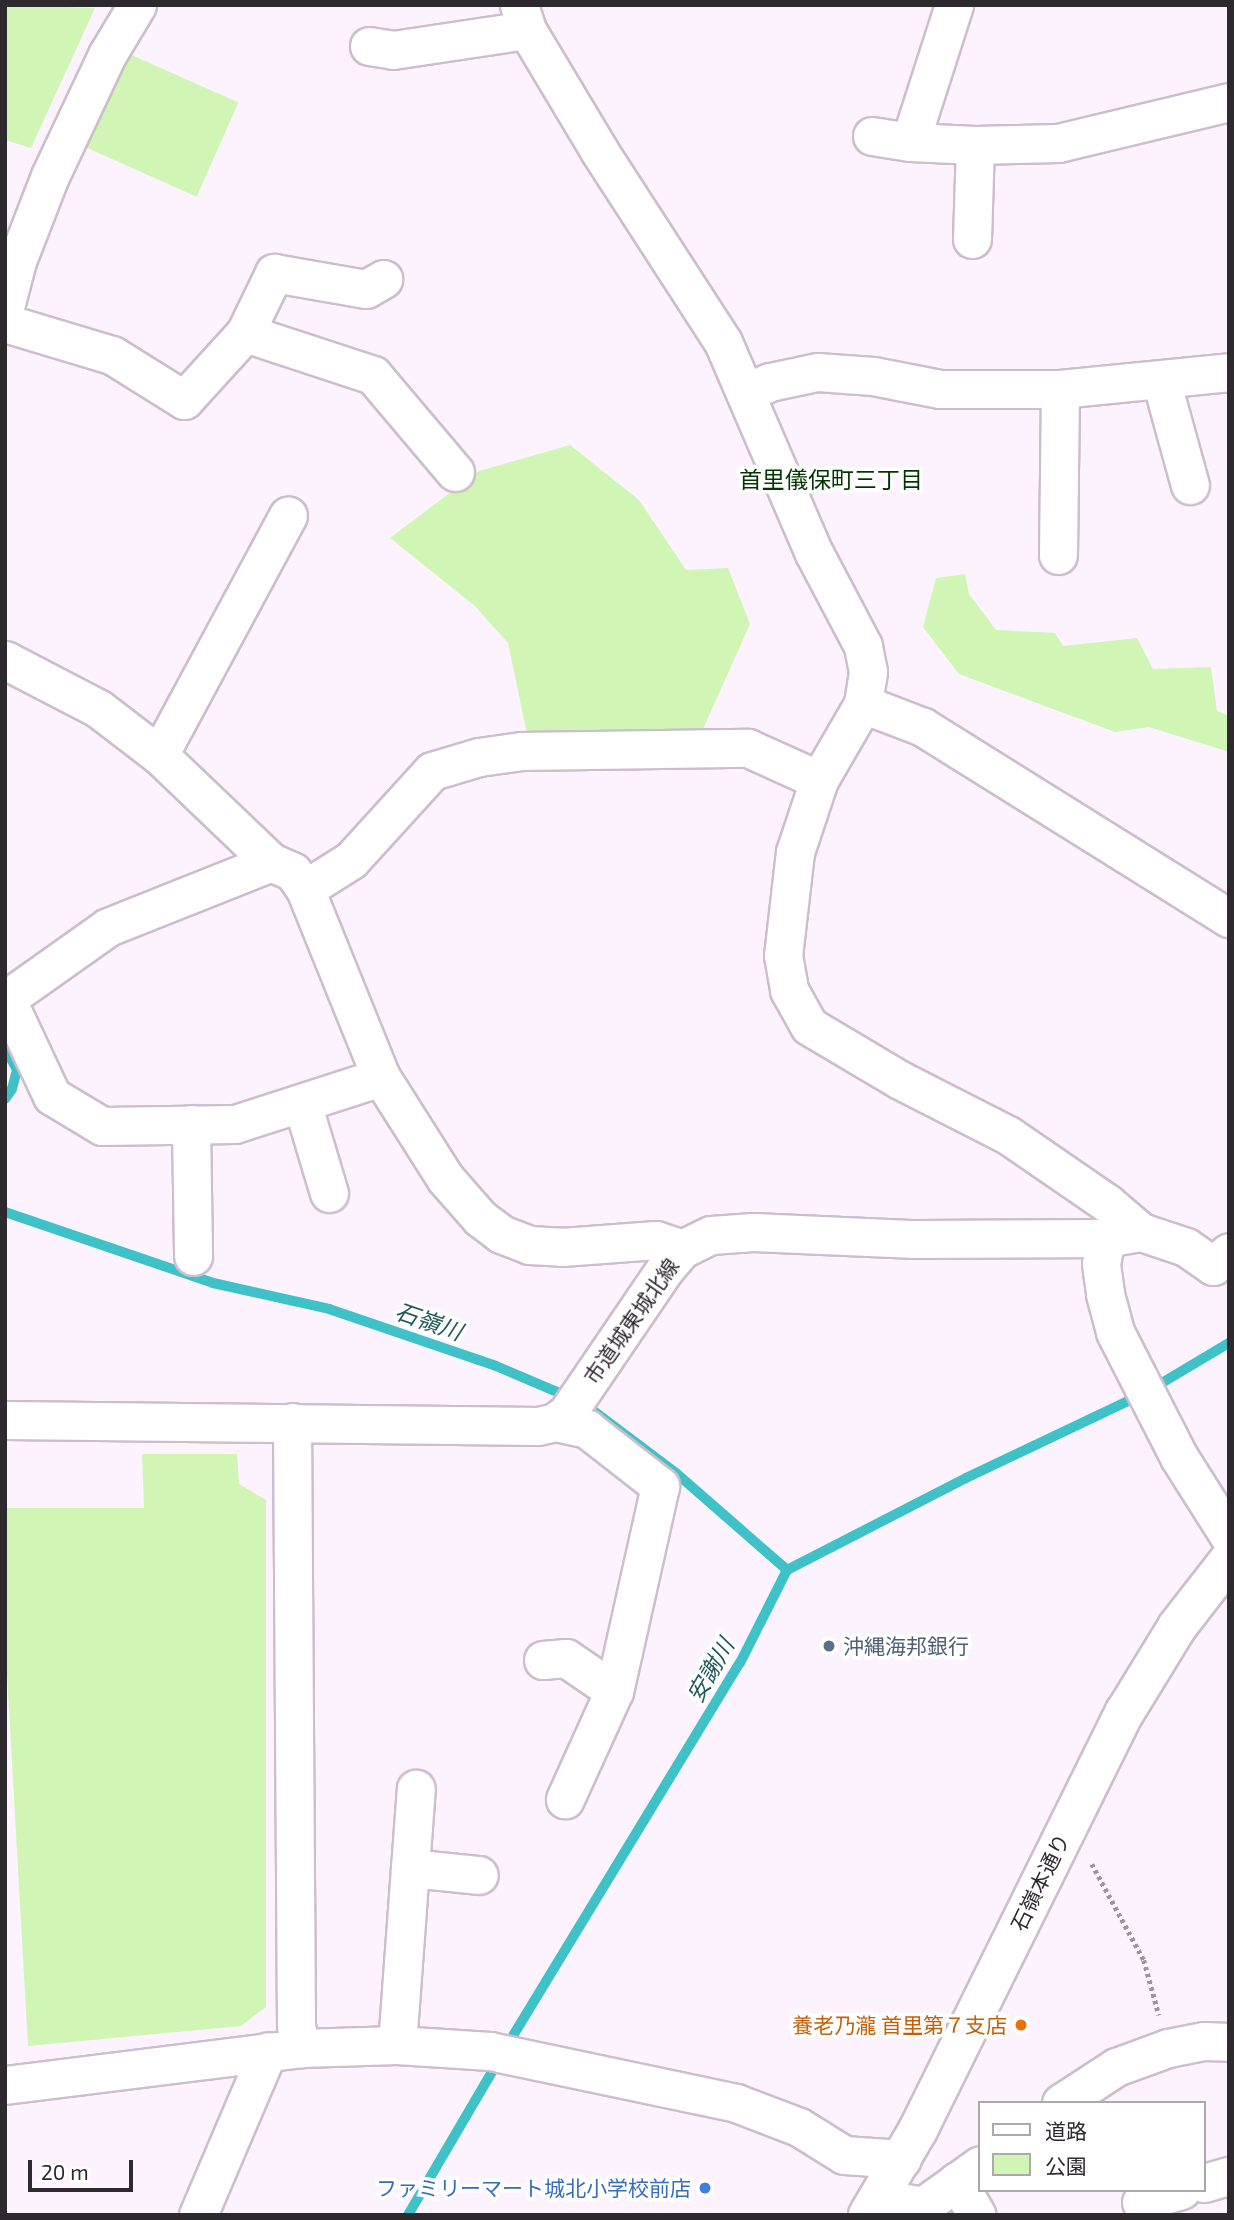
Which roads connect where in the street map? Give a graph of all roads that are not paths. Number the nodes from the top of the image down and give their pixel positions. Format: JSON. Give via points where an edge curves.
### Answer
{"nodes":[{"id":1,"x":137,"y":5,"type":"edge"},
{"id":2,"x":954,"y":5,"type":"edge"},
{"id":3,"x":523,"y":18,"type":"edge"},
{"id":4,"x":369,"y":46,"type":"dead end"},
{"id":5,"x":1229,"y":102,"type":"edge"},
{"id":6,"x":872,"y":136,"type":"dead end"},
{"id":7,"x":910,"y":142,"type":"junction"},
{"id":8,"x":975,"y":145,"type":"junction"},
{"id":9,"x":972,"y":239,"type":"dead end"},
{"id":10,"x":383,"y":279,"type":"dead end"},
{"id":11,"x":5,"y":307,"type":"edge"},
{"id":12,"x":5,"y":323,"type":"edge"},
{"id":13,"x":245,"y":332,"type":"junction"},
{"id":14,"x":1229,"y":372,"type":"edge"},
{"id":15,"x":1161,"y":380,"type":"junction"},
{"id":16,"x":1060,"y":389,"type":"junction"},
{"id":17,"x":745,"y":393,"type":"junction"},
{"id":18,"x":455,"y":472,"type":"dead end"},
{"id":19,"x":1189,"y":485,"type":"dead end"},
{"id":20,"x":288,"y":515,"type":"dead end"},
{"id":21,"x":1059,"y":555,"type":"dead end"},
{"id":22,"x":5,"y":660,"type":"edge"},
{"id":23,"x":863,"y":704,"type":"junction"},
{"id":24,"x":159,"y":755,"type":"junction"},
{"id":25,"x":819,"y":780,"type":"junction"},
{"id":26,"x":271,"y":862,"type":"junction"},
{"id":27,"x":305,"y":889,"type":"junction"},
{"id":28,"x":1229,"y":918,"type":"edge"},
{"id":29,"x":6,"y":1000,"type":"edge"},
{"id":30,"x":381,"y":1077,"type":"junction"},
{"id":31,"x":302,"y":1103,"type":"junction"},
{"id":32,"x":191,"y":1125,"type":"junction"},
{"id":33,"x":329,"y":1193,"type":"dead end"},
{"id":34,"x":1123,"y":1235,"type":"junction"},
{"id":35,"x":682,"y":1249,"type":"junction"},
{"id":36,"x":1229,"y":1252,"type":"edge"},
{"id":37,"x":192,"y":1256,"type":"dead end"},
{"id":38,"x":561,"y":1418,"type":"junction"},
{"id":39,"x":5,"y":1420,"type":"edge"},
{"id":40,"x":292,"y":1422,"type":"junction"},
{"id":41,"x":1229,"y":1536,"type":"edge"},
{"id":42,"x":1229,"y":1560,"type":"edge"},
{"id":43,"x":543,"y":1660,"type":"dead end"},
{"id":44,"x":614,"y":1691,"type":"junction"},
{"id":45,"x":416,"y":1789,"type":"dead end"},
{"id":46,"x":565,"y":1799,"type":"dead end"},
{"id":47,"x":410,"y":1868,"type":"junction"},
{"id":48,"x":480,"y":1875,"type":"dead end"},
{"id":49,"x":1229,"y":2042,"type":"edge"},
{"id":50,"x":397,"y":2045,"type":"junction"},
{"id":51,"x":284,"y":2049,"type":"junction"},
{"id":52,"x":5,"y":2085,"type":"edge"},
{"id":53,"x":1064,"y":2101,"type":"edge"},
{"id":54,"x":902,"y":2159,"type":"junction"},
{"id":55,"x":969,"y":2173,"type":"edge"},
{"id":56,"x":1229,"y":2176,"type":"edge"},
{"id":57,"x":1206,"y":2182,"type":"edge"},
{"id":58,"x":1174,"y":2192,"type":"edge"},
{"id":59,"x":1142,"y":2202,"type":"dead end"},
{"id":60,"x":873,"y":2207,"type":"edge"},
{"id":61,"x":198,"y":2215,"type":"edge"},
{"id":62,"x":976,"y":2215,"type":"edge"}],
"edges":[{"from":1,"to":11,"type":"street","via":[[107,55],[50,176],[17,261]]},
{"from":2,"to":7,"type":"street"},
{"from":3,"to":4,"type":"street","via":[[393,50]]},
{"from":3,"to":17,"type":"street","via":[[600,152],[723,342]]},
{"from":5,"to":8,"type":"street","via":[[1058,142]]},
{"from":6,"to":7,"type":"street"},
{"from":7,"to":8,"type":"street"},
{"from":8,"to":9,"type":"street"},
{"from":10,"to":13,"type":"street","via":[[366,289],[274,273]]},
{"from":12,"to":13,"type":"street","via":[[112,355],[184,400]]},
{"from":13,"to":18,"type":"street","via":[[373,375]]},
{"from":14,"to":15,"type":"street"},
{"from":15,"to":16,"type":"street"},
{"from":15,"to":19,"type":"street"},
{"from":16,"to":17,"type":"street","via":[[940,388],[817,372],[770,382]]},
{"from":16,"to":21,"type":"street"},
{"from":17,"to":23,"type":"street","via":[[814,553],[863,646],[868,672]]},
{"from":20,"to":24,"type":"street"},
{"from":22,"to":24,"type":"street","via":[[99,709]]},
{"from":23,"to":25,"type":"street"},
{"from":23,"to":28,"type":"street","via":[[923,727]]},
{"from":24,"to":26,"type":"street"},
{"from":25,"to":27,"type":"street","via":[[748,748],[521,751],[479,757],[432,771],[351,860]]},
{"from":25,"to":34,"type":"street","via":[[795,852],[783,955],[789,990],[809,1026],[900,1080],[1008,1135],[1107,1203]]},
{"from":26,"to":27,"type":"street","via":[[293,872]]},
{"from":26,"to":29,"type":"street","via":[[108,928]]},
{"from":27,"to":30,"type":"street"},
{"from":29,"to":32,"type":"street","via":[[52,1096],[102,1126]]},
{"from":30,"to":31,"type":"street"},
{"from":30,"to":35,"type":"street","via":[[445,1178],[480,1218],[501,1234],[529,1245],[656,1240]]},
{"from":31,"to":32,"type":"street","via":[[234,1124]]},
{"from":31,"to":33,"type":"street"},
{"from":32,"to":37,"type":"street"},
{"from":34,"to":35,"type":"street","name":"市道城東城北線","via":[[916,1239],[753,1232],[711,1234]]},
{"from":34,"to":36,"type":"street","via":[[1186,1247],[1213,1266]]},
{"from":34,"to":41,"type":"street","via":[[1101,1264],[1115,1332],[1195,1485]]},
{"from":35,"to":38,"type":"street","name":"市道城東城北線"},
{"from":38,"to":40,"type":"street","via":[[538,1426]]},
{"from":38,"to":44,"type":"street","via":[[587,1429],[660,1486]]},
{"from":39,"to":40,"type":"street"},
{"from":40,"to":51,"type":"street","via":[[296,2026]]},
{"from":42,"to":54,"type":"main road","name":"石嶺本通り","via":[[1177,1628],[1125,1712]]},
{"from":43,"to":44,"type":"street","via":[[566,1658]]},
{"from":44,"to":46,"type":"street"},
{"from":45,"to":47,"type":"street"},
{"from":47,"to":48,"type":"street"},
{"from":47,"to":50,"type":"street"},
{"from":49,"to":53,"type":"street","via":[[1168,2048],[1116,2067]]},
{"from":50,"to":51,"type":"street"},
{"from":50,"to":54,"type":"street","via":[[505,2055],[736,2103],[799,2127],[844,2155]]},
{"from":51,"to":52,"type":"street"},
{"from":51,"to":61,"type":"street"},
{"from":54,"to":60,"type":"main road","name":"石嶺本通り"},
{"from":55,"to":60,"type":"street","via":[[923,2206]]},
{"from":55,"to":62,"type":"street"},
{"from":56,"to":57,"type":"street"},
{"from":58,"to":59,"type":"street"}]}
